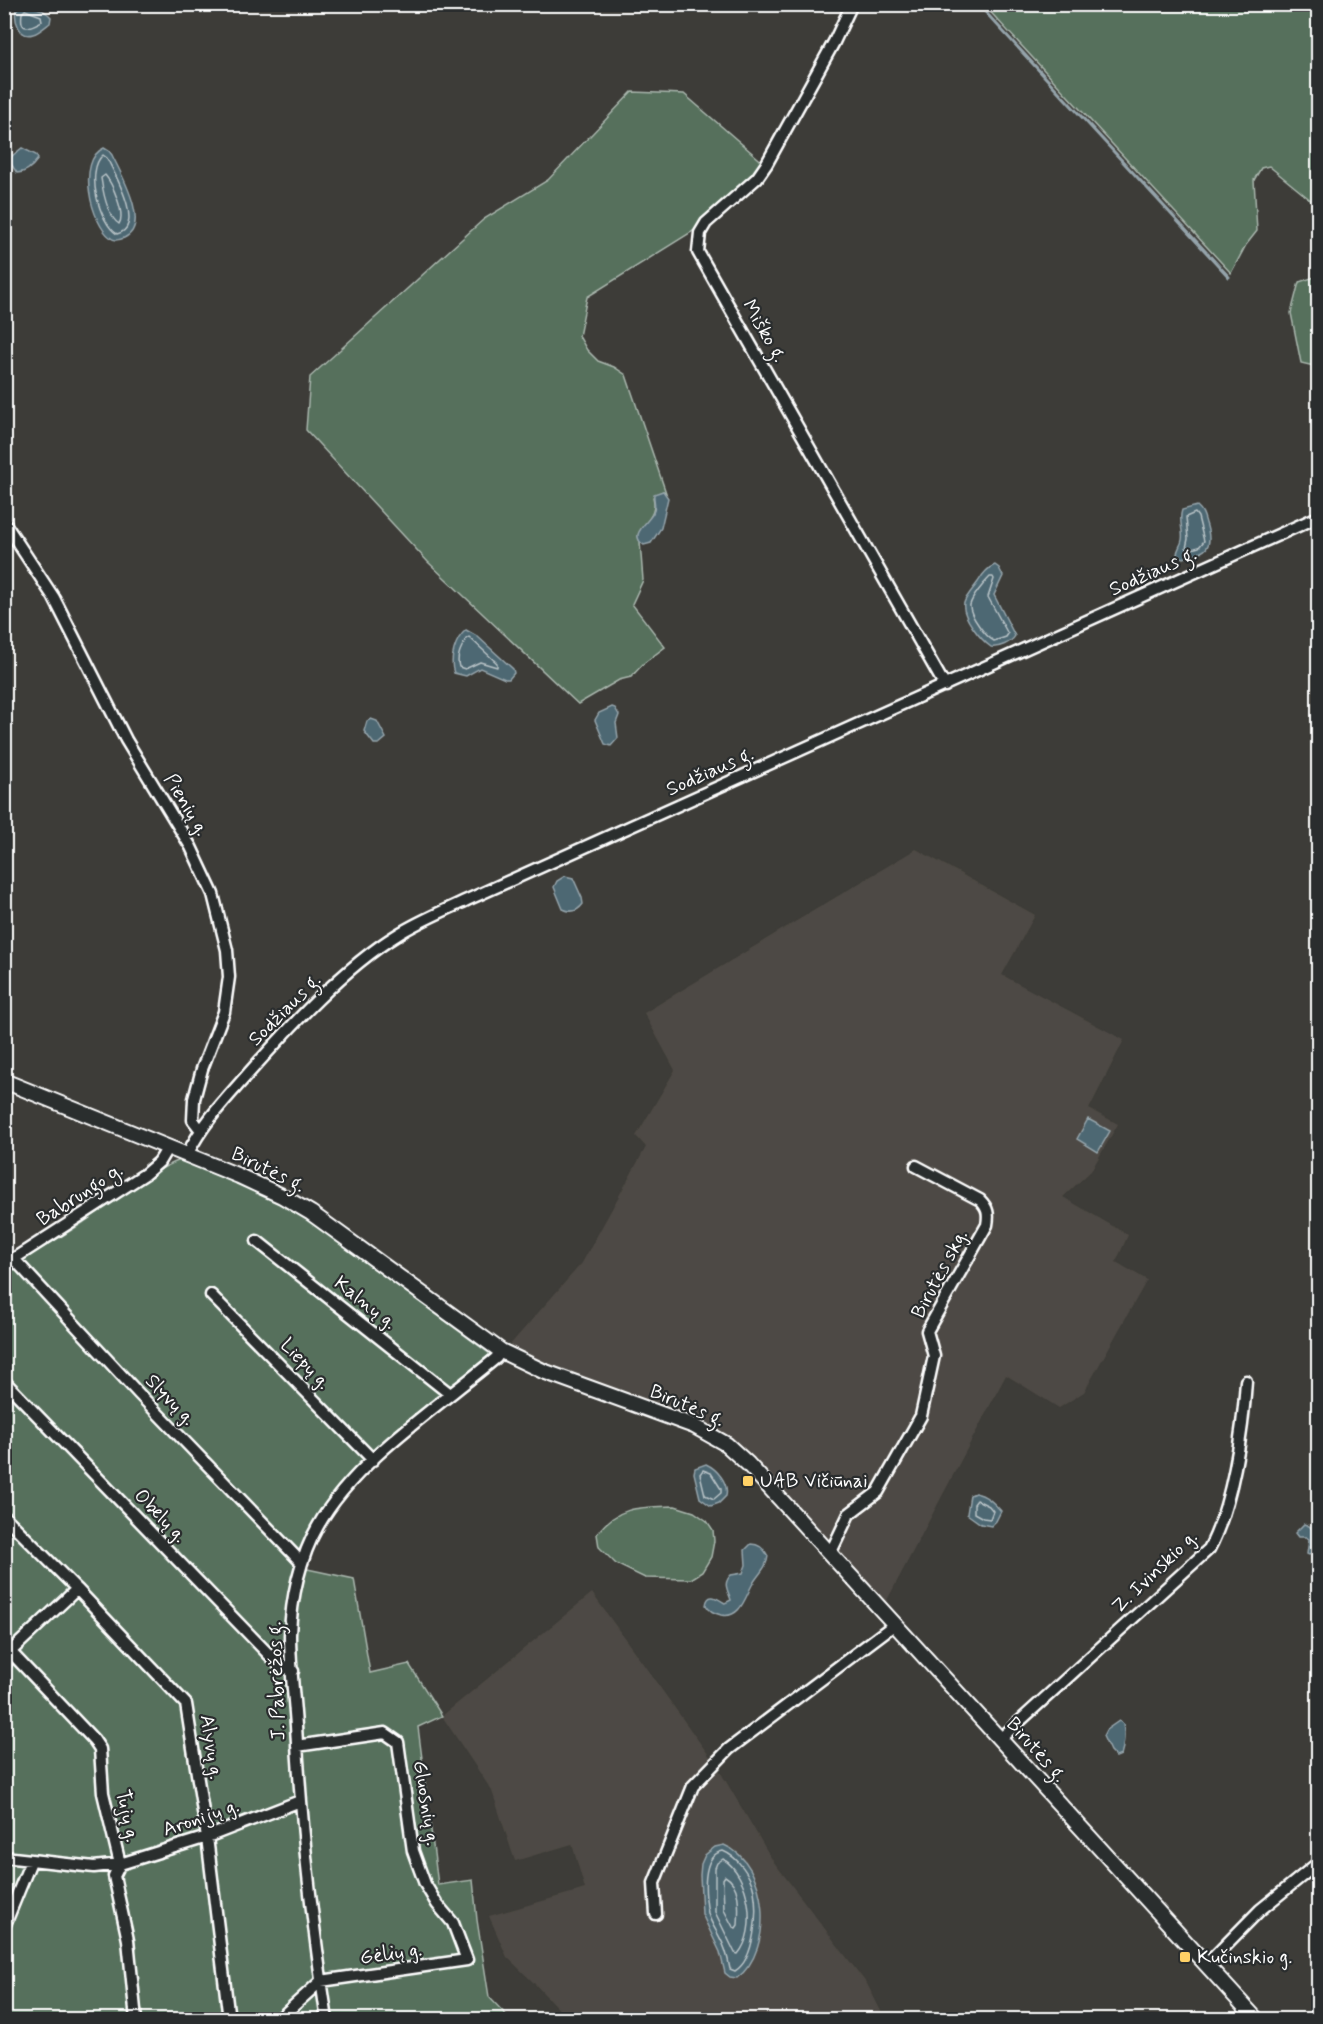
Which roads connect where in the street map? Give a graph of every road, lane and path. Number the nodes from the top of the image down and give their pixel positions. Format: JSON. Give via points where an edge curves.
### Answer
{"nodes":[{"id":1,"x":852,"y":4,"type":"edge"},
{"id":2,"x":1318,"y":516,"type":"edge"},
{"id":3,"x":4,"y":522,"type":"edge"},
{"id":4,"x":945,"y":686,"type":"junction"},
{"id":5,"x":4,"y":1081,"type":"edge"},
{"id":6,"x":200,"y":1130,"type":"junction"},
{"id":7,"x":168,"y":1147,"type":"junction"},
{"id":8,"x":187,"y":1155,"type":"junction"},
{"id":9,"x":916,"y":1166,"type":"dead end"},
{"id":10,"x":257,"y":1241,"type":"dead end"},
{"id":11,"x":9,"y":1262,"type":"edge"},
{"id":12,"x":211,"y":1295,"type":"dead end"},
{"id":13,"x":501,"y":1352,"type":"junction"},
{"id":14,"x":4,"y":1381,"type":"edge"},
{"id":15,"x":1246,"y":1381,"type":"dead end"},
{"id":16,"x":450,"y":1394,"type":"junction"},
{"id":17,"x":373,"y":1460,"type":"junction"},
{"id":18,"x":4,"y":1516,"type":"edge"},
{"id":19,"x":830,"y":1554,"type":"junction"},
{"id":20,"x":302,"y":1563,"type":"junction"},
{"id":21,"x":77,"y":1589,"type":"junction"},
{"id":22,"x":895,"y":1624,"type":"junction"},
{"id":23,"x":8,"y":1648,"type":"edge"},
{"id":24,"x":4,"y":1667,"type":"edge"},
{"id":25,"x":292,"y":1671,"type":"junction"},
{"id":26,"x":1000,"y":1739,"type":"junction"},
{"id":27,"x":297,"y":1746,"type":"junction"},
{"id":28,"x":300,"y":1801,"type":"junction"},
{"id":29,"x":207,"y":1837,"type":"junction"},
{"id":30,"x":4,"y":1857,"type":"edge"},
{"id":31,"x":31,"y":1861,"type":"junction"},
{"id":32,"x":1318,"y":1863,"type":"edge"},
{"id":33,"x":120,"y":1864,"type":"junction"},
{"id":34,"x":656,"y":1914,"type":"dead end"},
{"id":35,"x":4,"y":1927,"type":"edge"},
{"id":36,"x":466,"y":1960,"type":"joint"},
{"id":37,"x":1206,"y":1965,"type":"junction"},
{"id":38,"x":321,"y":1981,"type":"junction"},
{"id":39,"x":136,"y":2019,"type":"edge"},
{"id":40,"x":229,"y":2019,"type":"edge"},
{"id":41,"x":278,"y":2019,"type":"edge"},
{"id":42,"x":327,"y":2019,"type":"edge"},
{"id":43,"x":1257,"y":2019,"type":"edge"}],
"edges":[{"from":1,"to":4,"type":"street","name":"Miško g.","via":[[766,165],[706,223],[700,232],[698,252]]},
{"from":2,"to":4,"type":"street","name":"Sodžiaus g."},
{"from":3,"to":6,"type":"street","name":"Pienių g.","via":[[54,598],[126,740],[191,847],[213,894],[227,950],[229,977],[224,1012],[194,1099],[193,1120]]},
{"from":4,"to":6,"type":"street","name":"Sodžiaus g.","via":[[398,934],[308,1009]]},
{"from":5,"to":7,"type":"main road","name":"Birutės g."},
{"from":6,"to":8,"type":"street","name":"Sodžiaus g."},
{"from":7,"to":8,"type":"main road","name":"Birutės g."},
{"from":7,"to":11,"type":"street","name":"Babrungo g.","via":[[145,1174]]},
{"from":8,"to":13,"type":"main road","name":"Birutės g.","via":[[261,1186],[311,1213]]},
{"from":9,"to":19,"type":"street","name":"Birutės skg.","via":[[980,1200],[989,1215],[987,1225],[927,1331],[934,1356],[921,1416],[878,1492],[849,1515]]},
{"from":10,"to":16,"type":"street","name":"Kalnų g."},
{"from":11,"to":20,"type":"street","name":"Slyvų g."},
{"from":12,"to":17,"type":"street","name":"Liepų g."},
{"from":13,"to":16,"type":"street","name":"J. Pabrėžos g."},
{"from":13,"to":19,"type":"main road","name":"Birutės g.","via":[[712,1435],[748,1464]]},
{"from":14,"to":25,"type":"street","name":"Obelų g.","via":[[279,1665]]},
{"from":15,"to":26,"type":"street","name":"Z. Ivinskio g.","via":[[1234,1470],[1209,1549]]},
{"from":16,"to":17,"type":"street","name":"J. Pabrėžos g."},
{"from":17,"to":20,"type":"street","name":"J. Pabrėžos g.","via":[[329,1509]]},
{"from":18,"to":21,"type":"street","name":"Alyvų g."},
{"from":19,"to":22,"type":"main road","name":"Birutės g."},
{"from":20,"to":25,"type":"street","name":"J. Pabrėžos g.","via":[[290,1634]]},
{"from":21,"to":23,"type":"street"},
{"from":21,"to":29,"type":"street","name":"Alyvų g.","via":[[186,1704]]},
{"from":22,"to":26,"type":"main road","name":"Birutės g."},
{"from":22,"to":34,"type":"street","via":[[729,1749],[693,1786],[654,1883]]},
{"from":23,"to":24,"type":"street"},
{"from":23,"to":33,"type":"street","name":"Tujų g.","via":[[100,1749],[103,1793]]},
{"from":25,"to":27,"type":"street","name":"J. Pabrėžos g."},
{"from":26,"to":37,"type":"main road","name":"Birutės g."},
{"from":27,"to":28,"type":"street","name":"J. Pabrėžos g."},
{"from":27,"to":36,"type":"street","name":"Gluosnių g.","via":[[385,1733],[398,1742],[413,1851],[425,1884],[453,1923]]},
{"from":28,"to":29,"type":"street","name":"Aronijų g."},
{"from":28,"to":38,"type":"street","name":"J. Pabrėžos g."},
{"from":29,"to":33,"type":"street","name":"Aronijų g."},
{"from":29,"to":40,"type":"street","name":"Alyvų g."},
{"from":30,"to":31,"type":"street","name":"Aronijų g."},
{"from":31,"to":33,"type":"street","name":"Aronijų g.","via":[[94,1867]]},
{"from":31,"to":35,"type":"street"},
{"from":32,"to":37,"type":"street","via":[[1260,1910]]},
{"from":33,"to":39,"type":"street","name":"Tujų g.","via":[[114,1876],[128,1940]]},
{"from":36,"to":38,"type":"street","name":"Gėlių g."},
{"from":37,"to":43,"type":"main road","name":"Birutės g."},
{"from":38,"to":41,"type":"street"},
{"from":38,"to":42,"type":"street","name":"J. Pabrėžos g."}]}
